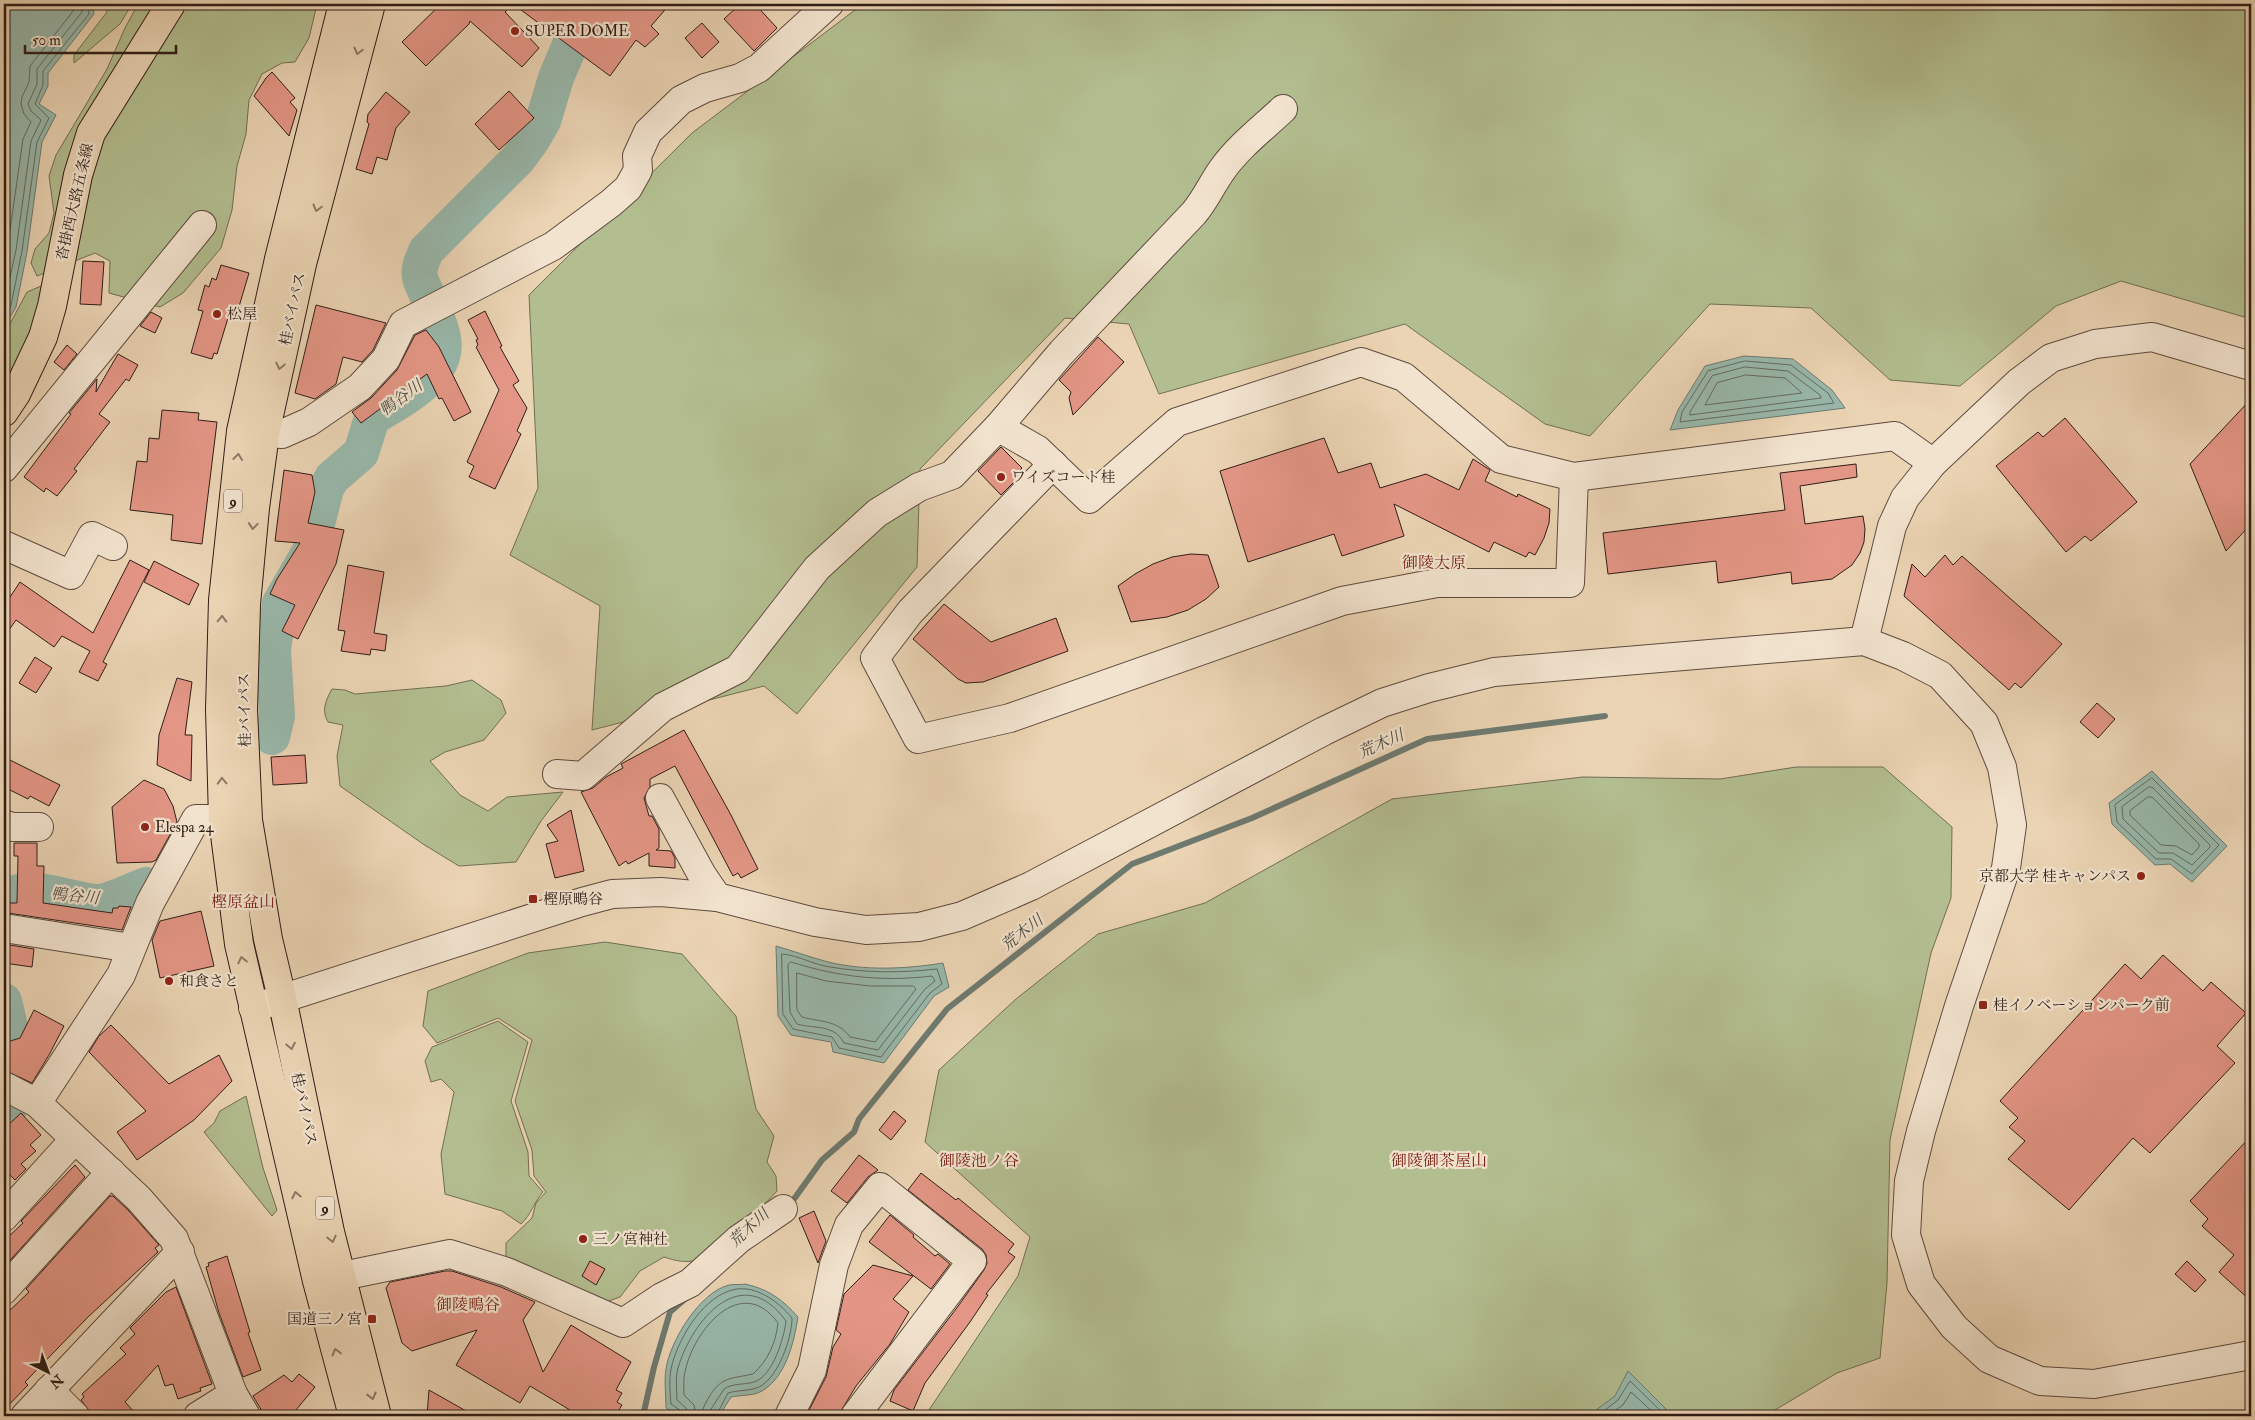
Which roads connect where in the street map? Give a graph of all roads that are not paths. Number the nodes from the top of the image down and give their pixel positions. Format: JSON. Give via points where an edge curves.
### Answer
{"nodes":[{"id":1,"x":171,"y":4,"type":"edge"},
{"id":2,"x":343,"y":4,"type":"edge"},
{"id":3,"x":370,"y":4,"type":"edge"},
{"id":4,"x":820,"y":9,"type":"edge"},
{"id":5,"x":1283,"y":109,"type":"dead end"},
{"id":6,"x":202,"y":225,"type":"dead end"},
{"id":7,"x":2251,"y":366,"type":"edge"},
{"id":8,"x":4,"y":412,"type":"edge"},
{"id":9,"x":998,"y":427,"type":"junction"},
{"id":10,"x":253,"y":433,"type":"junction"},
{"id":11,"x":1932,"y":463,"type":"junction"},
{"id":12,"x":1053,"y":464,"type":"junction"},
{"id":13,"x":4,"y":468,"type":"edge"},
{"id":14,"x":1574,"y":478,"type":"junction"},
{"id":15,"x":4,"y":545,"type":"edge"},
{"id":16,"x":113,"y":546,"type":"dead end"},
{"id":17,"x":1864,"y":641,"type":"junction"},
{"id":18,"x":557,"y":774,"type":"dead end"},
{"id":19,"x":660,"y":798,"type":"dead end"},
{"id":20,"x":223,"y":819,"type":"junction"},
{"id":21,"x":4,"y":824,"type":"edge"},
{"id":22,"x":39,"y":827,"type":"dead end"},
{"id":23,"x":717,"y":897,"type":"junction"},
{"id":24,"x":4,"y":928,"type":"edge"},
{"id":25,"x":131,"y":948,"type":"junction"},
{"id":26,"x":282,"y":998,"type":"junction"},
{"id":27,"x":253,"y":1008,"type":"junction"},
{"id":28,"x":4,"y":1086,"type":"edge"},
{"id":29,"x":37,"y":1103,"type":"junction"},
{"id":30,"x":74,"y":1140,"type":"junction"},
{"id":31,"x":111,"y":1172,"type":"junction"},
{"id":32,"x":783,"y":1210,"type":"dead end"},
{"id":33,"x":4,"y":1217,"type":"edge"},
{"id":34,"x":180,"y":1252,"type":"junction"},
{"id":35,"x":329,"y":1278,"type":"junction"},
{"id":36,"x":4,"y":1290,"type":"edge"},
{"id":37,"x":2251,"y":1355,"type":"edge"},
{"id":38,"x":49,"y":1390,"type":"junction"},
{"id":39,"x":240,"y":1405,"type":"edge"},
{"id":40,"x":25,"y":1416,"type":"edge"},
{"id":41,"x":75,"y":1416,"type":"edge"},
{"id":42,"x":198,"y":1416,"type":"edge"},
{"id":43,"x":353,"y":1416,"type":"edge"},
{"id":44,"x":377,"y":1416,"type":"edge"},
{"id":45,"x":789,"y":1416,"type":"edge"},
{"id":46,"x":855,"y":1416,"type":"edge"}],
"edges":[{"from":1,"to":8,"type":"main road","name":"沓掛西大路五条線","via":[[91,133],[78,175],[43,337]]},
{"from":2,"to":10,"type":"main road","name":"桂バイパス","number":"9","via":[[279,259]]},
{"from":3,"to":10,"type":"main road","name":"桂バイパス","number":"9","one_way":true,"via":[[302,264]]},
{"from":4,"to":10,"type":"street","via":[[759,68],[681,100],[648,132],[637,156],[638,170],[628,188],[612,203],[553,246],[404,324],[386,359],[360,386],[309,422],[282,434]]},
{"from":5,"to":9,"type":"street","via":[[1236,154],[1194,213],[1062,352]]},
{"from":6,"to":13,"type":"street"},
{"from":7,"to":11,"type":"street","via":[[2152,336],[2095,344],[2051,358],[2020,382]]},
{"from":9,"to":12,"type":"street","via":[[1038,450]]},
{"from":9,"to":18,"type":"street","via":[[952,475],[919,487],[877,513],[817,568],[738,669],[663,708],[583,776]]},
{"from":20,"to":10,"type":"main road","name":"桂バイパス","number":"9","one_way":true,"via":[[220,709],[223,600]]},
{"from":10,"to":26,"type":"main road","name":"桂バイパス","number":"9","one_way":true,"via":[[255,508],[246,604],[243,710],[248,820],[268,939]]},
{"from":11,"to":14,"type":"street","via":[[1895,436]]},
{"from":11,"to":17,"type":"street","via":[[1905,498],[1892,526]]},
{"from":12,"to":14,"type":"street","via":[[1090,499],[1177,422],[1362,362],[1404,377],[1501,460]]},
{"from":12,"to":14,"type":"street","via":[[910,612],[875,658],[918,739],[1010,718],[1342,600],[1437,584],[1570,583]]},
{"from":15,"to":16,"type":"street","via":[[71,575],[92,536]]},
{"from":17,"to":23,"type":"street","via":[[1494,672],[1429,688],[1382,703],[1324,731],[1030,886],[962,916],[918,927],[858,929],[815,922]]},
{"from":17,"to":37,"type":"street","via":[[1940,675],[1984,723],[2002,767],[2012,825],[2006,868],[1921,1131],[1909,1181],[1906,1235],[1921,1284],[1954,1327],[1989,1359],[2040,1381],[2094,1384]]},
{"from":19,"to":23,"type":"street"},
{"from":20,"to":25,"type":"street","via":[[196,819],[150,902]]},
{"from":27,"to":20,"type":"main road","name":"桂バイパス","number":"9","one_way":true,"via":[[239,944]]},
{"from":21,"to":22,"type":"street"},
{"from":23,"to":26,"type":"street","via":[[661,892],[612,894]]},
{"from":24,"to":25,"type":"street"},
{"from":25,"to":29,"type":"street","via":[[121,975]]},
{"from":26,"to":27,"type":"street"},
{"from":26,"to":35,"type":"main road","name":"桂バイパス","number":"9","one_way":true},
{"from":35,"to":27,"type":"main road","name":"桂バイパス","number":"9","one_way":true},
{"from":28,"to":29,"type":"street"},
{"from":29,"to":30,"type":"street"},
{"from":30,"to":31,"type":"street"},
{"from":30,"to":33,"type":"street"},
{"from":31,"to":34,"type":"street","via":[[140,1199],[170,1234]]},
{"from":31,"to":36,"type":"street"},
{"from":32,"to":35,"type":"street","via":[[739,1239],[690,1283],[662,1297],[623,1324],[506,1272],[450,1254]]},
{"from":34,"to":38,"type":"street"},
{"from":34,"to":39,"type":"street"},
{"from":43,"to":35,"type":"main road","name":"桂バイパス","number":"9","one_way":true},
{"from":35,"to":44,"type":"main road","name":"桂バイパス","number":"9","one_way":true},
{"from":38,"to":40,"type":"street"},
{"from":38,"to":41,"type":"street"},
{"from":39,"to":42,"type":"street"},
{"from":45,"to":46,"type":"street","via":[[812,1370],[834,1265],[849,1224],[880,1188],[972,1261]]}]}
